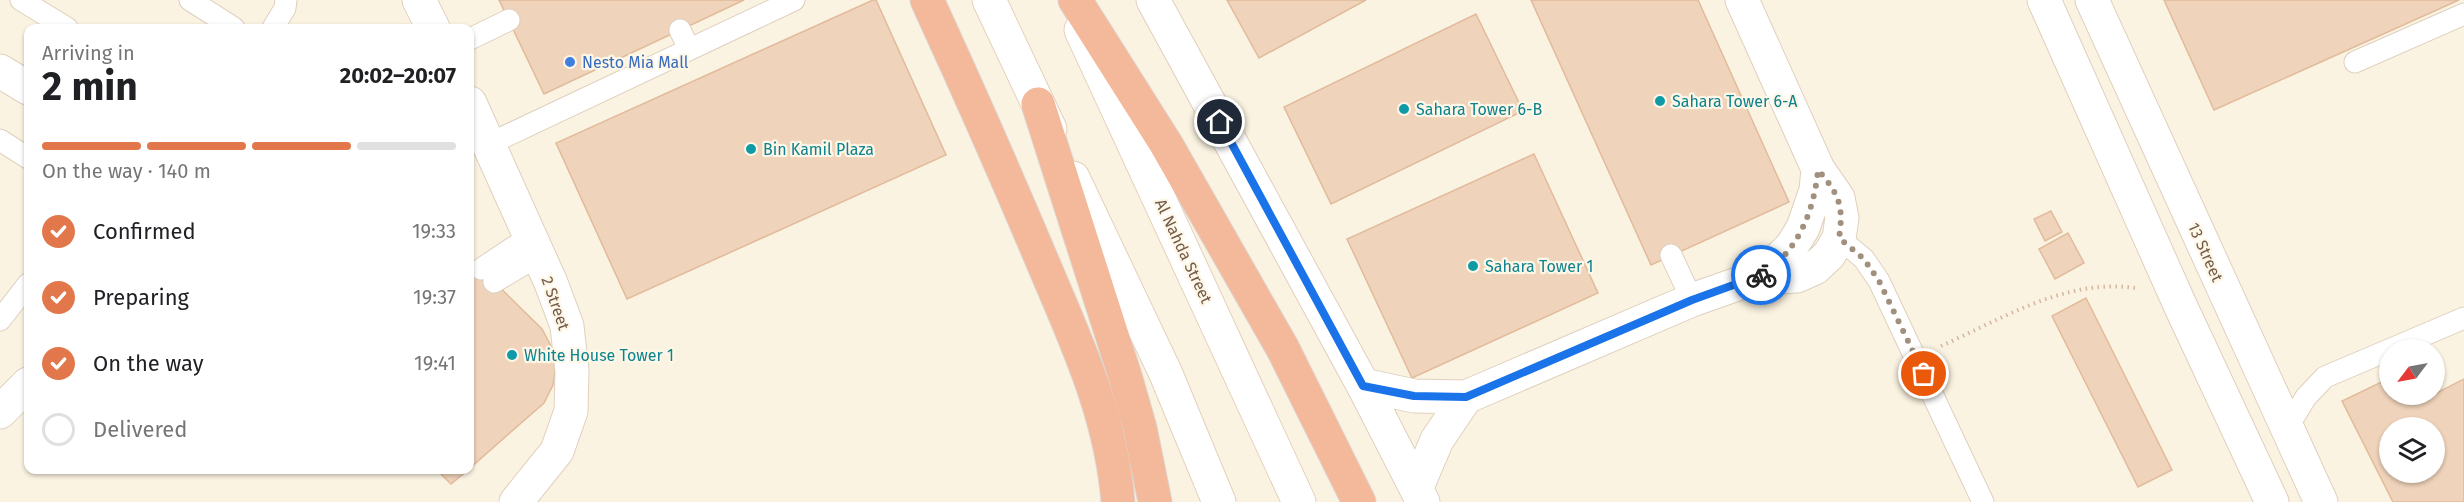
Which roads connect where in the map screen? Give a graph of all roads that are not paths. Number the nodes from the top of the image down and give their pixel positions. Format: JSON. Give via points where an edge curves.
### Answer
{"nodes":[{"id":1,"x":21,"y":0,"type":"edge"},
{"id":2,"x":190,"y":0,"type":"edge"},
{"id":3,"x":286,"y":0,"type":"edge"},
{"id":4,"x":794,"y":0,"type":"edge"},
{"id":5,"x":927,"y":0,"type":"edge"},
{"id":6,"x":989,"y":0,"type":"edge"},
{"id":7,"x":1067,"y":0,"type":"edge"},
{"id":8,"x":1075,"y":0,"type":"edge"},
{"id":9,"x":1153,"y":0,"type":"edge"},
{"id":10,"x":1742,"y":0,"type":"edge"},
{"id":11,"x":2044,"y":0,"type":"edge"},
{"id":12,"x":2092,"y":0,"type":"edge"},
{"id":13,"x":2464,"y":14,"type":"edge"},
{"id":14,"x":509,"y":20,"type":"dead end"},
{"id":15,"x":60,"y":24,"type":"edge"},
{"id":16,"x":228,"y":24,"type":"edge"},
{"id":17,"x":275,"y":24,"type":"edge"},
{"id":18,"x":680,"y":30,"type":"dead end"},
{"id":19,"x":474,"y":37,"type":"edge"},
{"id":20,"x":689,"y":50,"type":"junction"},
{"id":21,"x":2355,"y":62,"type":"dead end"},
{"id":22,"x":0,"y":70,"type":"edge"},
{"id":23,"x":24,"y":85,"type":"edge"},
{"id":24,"x":1038,"y":104,"type":"junction"},
{"id":25,"x":474,"y":112,"type":"edge"},
{"id":26,"x":0,"y":140,"type":"edge"},
{"id":27,"x":489,"y":144,"type":"junction"},
{"id":28,"x":24,"y":155,"type":"edge"},
{"id":29,"x":1818,"y":170,"type":"junction"},
{"id":30,"x":1839,"y":238,"type":"junction"},
{"id":31,"x":534,"y":247,"type":"junction"},
{"id":32,"x":1671,"y":255,"type":"dead end"},
{"id":33,"x":1763,"y":274,"type":"junction"},
{"id":34,"x":488,"y":276,"type":"dead end"},
{"id":35,"x":24,"y":289,"type":"edge"},
{"id":36,"x":1692,"y":300,"type":"junction"},
{"id":37,"x":2464,"y":318,"type":"edge"},
{"id":38,"x":0,"y":320,"type":"edge"},
{"id":39,"x":1363,"y":386,"type":"junction"},
{"id":40,"x":24,"y":388,"type":"edge"},
{"id":41,"x":1466,"y":397,"type":"junction"},
{"id":42,"x":0,"y":412,"type":"edge"},
{"id":43,"x":2287,"y":428,"type":"junction"},
{"id":44,"x":1420,"y":494,"type":"edge"},
{"id":45,"x":516,"y":502,"type":"edge"},
{"id":46,"x":1118,"y":502,"type":"edge"},
{"id":47,"x":1155,"y":502,"type":"edge"},
{"id":48,"x":1220,"y":502,"type":"edge"},
{"id":49,"x":1299,"y":502,"type":"edge"},
{"id":50,"x":1359,"y":502,"type":"edge"},
{"id":51,"x":1983,"y":502,"type":"edge"},
{"id":52,"x":2272,"y":502,"type":"edge"},
{"id":53,"x":2321,"y":502,"type":"edge"}],
"edges":[{"from":1,"to":15,"type":"lane"},
{"from":2,"to":16,"type":"lane"},
{"from":3,"to":17,"type":"lane"},
{"from":4,"to":20,"type":"lane"},
{"from":5,"to":46,"type":"highway","via":[[994,145],[1084,361],[1115,463]]},
{"from":6,"to":24,"type":"street"},
{"from":7,"to":49,"type":"street","name":"Al Nahda Street"},
{"from":8,"to":50,"type":"highway","via":[[1166,144],[1265,318]]},
{"from":9,"to":39,"type":"street"},
{"from":10,"to":29,"type":"street"},
{"from":11,"to":52,"type":"street"},
{"from":12,"to":43,"type":"street","name":"13 Street"},
{"from":13,"to":21,"type":"lane"},
{"from":14,"to":19,"type":"lane"},
{"from":18,"to":20,"type":"lane"},
{"from":20,"to":27,"type":"lane"},
{"from":22,"to":23,"type":"street"},
{"from":24,"to":47,"type":"highway","via":[[1135,408]]},
{"from":24,"to":48,"type":"street","via":[[1166,374]]},
{"from":25,"to":27,"type":"street","name":"2 Street"},
{"from":26,"to":28,"type":"lane"},
{"from":27,"to":31,"type":"street","name":"2 Street"},
{"from":29,"to":30,"type":"street","via":[[1839,198]]},
{"from":29,"to":33,"type":"street","via":[[1811,210],[1803,228],[1792,246]]},
{"from":30,"to":33,"type":"street","via":[[1815,268],[1797,276]]},
{"from":30,"to":51,"type":"lane","via":[[1864,259],[1879,281]]},
{"from":31,"to":34,"type":"lane"},
{"from":31,"to":45,"type":"street","name":"2 Street","via":[[567,326],[571,411],[557,451]]},
{"from":32,"to":36,"type":"lane"},
{"from":33,"to":36,"type":"street"},
{"from":35,"to":38,"type":"lane"},
{"from":36,"to":41,"type":"street"},
{"from":37,"to":43,"type":"lane","via":[[2325,377],[2306,397]]},
{"from":39,"to":41,"type":"street","via":[[1414,396]]},
{"from":39,"to":44,"type":"street"},
{"from":40,"to":42,"type":"street"},
{"from":41,"to":44,"type":"street","via":[[1437,440]]},
{"from":43,"to":53,"type":"street","name":"13 Street"}]}
